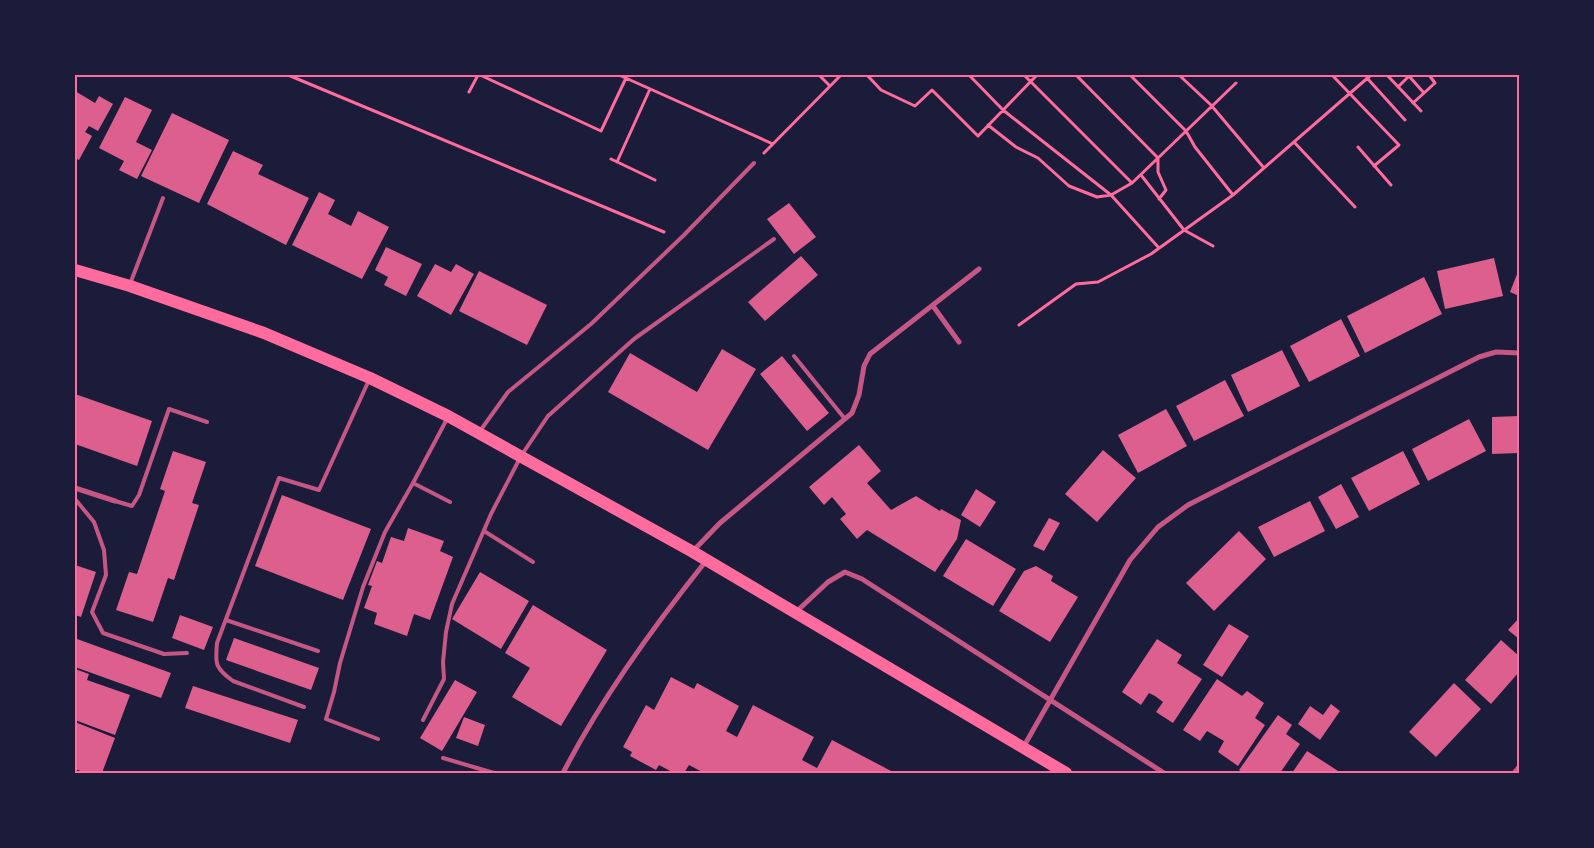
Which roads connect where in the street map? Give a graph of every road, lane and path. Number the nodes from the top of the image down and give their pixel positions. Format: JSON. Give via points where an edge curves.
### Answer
{"nodes":[{"id":1,"x":288,"y":75,"type":"edge"},
{"id":2,"x":479,"y":75,"type":"edge"},
{"id":3,"x":619,"y":75,"type":"edge"},
{"id":4,"x":819,"y":75,"type":"edge"},
{"id":5,"x":841,"y":75,"type":"edge"},
{"id":6,"x":867,"y":75,"type":"edge"},
{"id":7,"x":969,"y":75,"type":"edge"},
{"id":8,"x":1024,"y":75,"type":"edge"},
{"id":9,"x":1037,"y":75,"type":"edge"},
{"id":10,"x":1076,"y":75,"type":"edge"},
{"id":11,"x":1130,"y":75,"type":"edge"},
{"id":12,"x":1180,"y":75,"type":"edge"},
{"id":13,"x":1332,"y":75,"type":"edge"},
{"id":14,"x":1370,"y":75,"type":"edge"},
{"id":15,"x":1387,"y":75,"type":"edge"},
{"id":16,"x":1409,"y":75,"type":"edge"},
{"id":17,"x":1429,"y":75,"type":"edge"},
{"id":18,"x":626,"y":78,"type":"junction"},
{"id":19,"x":1367,"y":78,"type":"junction"},
{"id":20,"x":1030,"y":81,"type":"junction"},
{"id":21,"x":1236,"y":83,"type":"dead end"},
{"id":22,"x":830,"y":86,"type":"junction"},
{"id":23,"x":1398,"y":86,"type":"junction"},
{"id":24,"x":650,"y":89,"type":"junction"},
{"id":25,"x":469,"y":92,"type":"dead end"},
{"id":26,"x":1350,"y":93,"type":"junction"},
{"id":27,"x":1424,"y":93,"type":"junction"},
{"id":28,"x":1413,"y":103,"type":"junction"},
{"id":29,"x":1211,"y":105,"type":"junction"},
{"id":30,"x":1003,"y":110,"type":"junction"},
{"id":31,"x":1421,"y":111,"type":"dead end"},
{"id":32,"x":1405,"y":120,"type":"dead end"},
{"id":33,"x":988,"y":125,"type":"junction"},
{"id":34,"x":1186,"y":131,"type":"junction"},
{"id":35,"x":1294,"y":142,"type":"junction"},
{"id":36,"x":773,"y":144,"type":"junction"},
{"id":37,"x":1358,"y":147,"type":"dead end"},
{"id":38,"x":611,"y":158,"type":"dead end"},
{"id":39,"x":1158,"y":158,"type":"junction"},
{"id":40,"x":617,"y":162,"type":"junction"},
{"id":41,"x":754,"y":163,"type":"joint"},
{"id":42,"x":1374,"y":166,"type":"junction"},
{"id":43,"x":1264,"y":168,"type":"junction"},
{"id":44,"x":1141,"y":175,"type":"junction"},
{"id":45,"x":654,"y":180,"type":"dead end"},
{"id":46,"x":1132,"y":183,"type":"junction"},
{"id":47,"x":1391,"y":185,"type":"dead end"},
{"id":48,"x":1111,"y":195,"type":"junction"},
{"id":49,"x":1233,"y":195,"type":"junction"},
{"id":50,"x":164,"y":198,"type":"dead end"},
{"id":51,"x":1159,"y":199,"type":"junction"},
{"id":52,"x":1355,"y":207,"type":"dead end"},
{"id":53,"x":1184,"y":230,"type":"junction"},
{"id":54,"x":680,"y":239,"type":"junction"},
{"id":55,"x":774,"y":239,"type":"dead end"},
{"id":56,"x":1213,"y":246,"type":"dead end"},
{"id":57,"x":1158,"y":248,"type":"junction"},
{"id":58,"x":979,"y":269,"type":"dead end"},
{"id":59,"x":75,"y":270,"type":"edge"},
{"id":60,"x":130,"y":286,"type":"junction"},
{"id":61,"x":933,"y":306,"type":"junction"},
{"id":62,"x":1019,"y":325,"type":"dead end"},
{"id":63,"x":959,"y":342,"type":"dead end"},
{"id":64,"x":1519,"y":353,"type":"edge"},
{"id":65,"x":794,"y":356,"type":"dead end"},
{"id":66,"x":370,"y":378,"type":"junction"},
{"id":67,"x":448,"y":416,"type":"junction"},
{"id":68,"x":844,"y":419,"type":"junction"},
{"id":69,"x":207,"y":422,"type":"dead end"},
{"id":70,"x":478,"y":432,"type":"junction"},
{"id":71,"x":521,"y":456,"type":"junction"},
{"id":72,"x":413,"y":484,"type":"junction"},
{"id":73,"x":75,"y":488,"type":"edge"},
{"id":74,"x":75,"y":499,"type":"edge"},
{"id":75,"x":115,"y":502,"type":"joint"},
{"id":76,"x":450,"y":502,"type":"dead end"},
{"id":77,"x":484,"y":531,"type":"junction"},
{"id":78,"x":693,"y":552,"type":"junction"},
{"id":79,"x":706,"y":560,"type":"junction"},
{"id":80,"x":533,"y":562,"type":"dead end"},
{"id":81,"x":795,"y":612,"type":"junction"},
{"id":82,"x":226,"y":620,"type":"junction"},
{"id":83,"x":318,"y":651,"type":"dead end"},
{"id":84,"x":187,"y":653,"type":"dead end"},
{"id":85,"x":1052,"y":700,"type":"junction"},
{"id":86,"x":304,"y":707,"type":"dead end"},
{"id":87,"x":423,"y":720,"type":"dead end"},
{"id":88,"x":378,"y":740,"type":"dead end"},
{"id":89,"x":1024,"y":747,"type":"junction"},
{"id":90,"x":443,"y":758,"type":"dead end"},
{"id":91,"x":1519,"y":767,"type":"edge"},
{"id":92,"x":494,"y":773,"type":"edge"},
{"id":93,"x":563,"y":773,"type":"edge"},
{"id":94,"x":1066,"y":773,"type":"edge"},
{"id":95,"x":1164,"y":773,"type":"edge"},
{"id":96,"x":1514,"y":773,"type":"edge"}],
"edges":[{"from":1,"to":54,"type":"path"},
{"from":2,"to":18,"type":"path","via":[[601,131]]},
{"from":2,"to":25,"type":"path"},
{"from":3,"to":18,"type":"path"},
{"from":4,"to":22,"type":"path"},
{"from":5,"to":22,"type":"path"},
{"from":6,"to":33,"type":"path","via":[[881,90],[915,106],[932,90],[978,136]]},
{"from":7,"to":30,"type":"path"},
{"from":8,"to":20,"type":"path"},
{"from":9,"to":20,"type":"path"},
{"from":10,"to":39,"type":"path"},
{"from":11,"to":34,"type":"path"},
{"from":12,"to":29,"type":"path"},
{"from":13,"to":26,"type":"path"},
{"from":14,"to":19,"type":"path"},
{"from":15,"to":23,"type":"path"},
{"from":16,"to":23,"type":"path"},
{"from":16,"to":27,"type":"path"},
{"from":17,"to":27,"type":"path","via":[[1435,83]]},
{"from":18,"to":24,"type":"path"},
{"from":19,"to":26,"type":"path"},
{"from":19,"to":32,"type":"path"},
{"from":20,"to":30,"type":"path"},
{"from":20,"to":46,"type":"path"},
{"from":21,"to":29,"type":"path"},
{"from":22,"to":36,"type":"path"},
{"from":23,"to":28,"type":"path"},
{"from":24,"to":36,"type":"path"},
{"from":24,"to":40,"type":"path"},
{"from":26,"to":35,"type":"path"},
{"from":26,"to":42,"type":"path","via":[[1399,145]]},
{"from":27,"to":28,"type":"path"},
{"from":28,"to":31,"type":"path"},
{"from":29,"to":34,"type":"path"},
{"from":29,"to":43,"type":"path"},
{"from":30,"to":33,"type":"path"},
{"from":30,"to":48,"type":"path"},
{"from":33,"to":48,"type":"path","via":[[1016,147],[1038,158],[1069,186],[1097,197]]},
{"from":34,"to":39,"type":"path"},
{"from":34,"to":49,"type":"path"},
{"from":35,"to":43,"type":"path"},
{"from":35,"to":52,"type":"path"},
{"from":36,"to":41,"type":"path"},
{"from":37,"to":42,"type":"path"},
{"from":38,"to":40,"type":"path"},
{"from":39,"to":44,"type":"path"},
{"from":39,"to":51,"type":"path","via":[[1158,172],[1166,190]]},
{"from":40,"to":45,"type":"path"},
{"from":41,"to":54,"type":"lane"},
{"from":42,"to":47,"type":"path"},
{"from":43,"to":49,"type":"path"},
{"from":44,"to":46,"type":"path"},
{"from":44,"to":51,"type":"path"},
{"from":46,"to":48,"type":"path"},
{"from":48,"to":57,"type":"path"},
{"from":49,"to":53,"type":"path"},
{"from":50,"to":60,"type":"lane"},
{"from":51,"to":53,"type":"path"},
{"from":53,"to":56,"type":"path"},
{"from":53,"to":57,"type":"path"},
{"from":54,"to":70,"type":"lane","via":[[591,324],[508,392]]},
{"from":55,"to":71,"type":"lane","via":[[634,339],[548,416]]},
{"from":57,"to":62,"type":"path","via":[[1098,282],[1076,284]]},
{"from":58,"to":61,"type":"street"},
{"from":59,"to":60,"type":"main road"},
{"from":60,"to":66,"type":"main road","via":[[264,333]]},
{"from":61,"to":63,"type":"street"},
{"from":61,"to":68,"type":"street","via":[[870,354],[864,366],[859,395],[852,412]]},
{"from":64,"to":85,"type":"street","via":[[1496,352],[1479,357],[1188,505],[1158,527],[1130,560]]},
{"from":65,"to":68,"type":"lane"},
{"from":66,"to":67,"type":"main road"},
{"from":66,"to":82,"type":"lane","via":[[319,490],[279,478]]},
{"from":67,"to":70,"type":"main road"},
{"from":67,"to":72,"type":"lane"},
{"from":68,"to":78,"type":"street","via":[[720,523]]},
{"from":69,"to":75,"type":"lane","via":[[169,409],[139,496],[132,506]]},
{"from":70,"to":71,"type":"main road"},
{"from":71,"to":77,"type":"lane"},
{"from":71,"to":78,"type":"main road"},
{"from":72,"to":76,"type":"lane"},
{"from":72,"to":88,"type":"lane","via":[[384,532],[363,587],[326,719]]},
{"from":73,"to":75,"type":"street"},
{"from":74,"to":84,"type":"lane","via":[[94,522],[104,550],[106,575],[92,612],[103,633],[164,654]]},
{"from":77,"to":80,"type":"lane"},
{"from":77,"to":87,"type":"lane","via":[[452,604],[446,632],[444,679]]},
{"from":78,"to":79,"type":"main road"},
{"from":79,"to":81,"type":"main road"},
{"from":79,"to":93,"type":"street","via":[[636,651]]},
{"from":81,"to":85,"type":"street","via":[[828,582],[845,572]]},
{"from":81,"to":89,"type":"main road"},
{"from":82,"to":83,"type":"lane"},
{"from":82,"to":86,"type":"lane","via":[[217,644],[216,661],[223,674],[233,681]]},
{"from":85,"to":89,"type":"street"},
{"from":85,"to":95,"type":"street"},
{"from":89,"to":94,"type":"main road"},
{"from":90,"to":92,"type":"lane"},
{"from":91,"to":96,"type":"street"}]}
